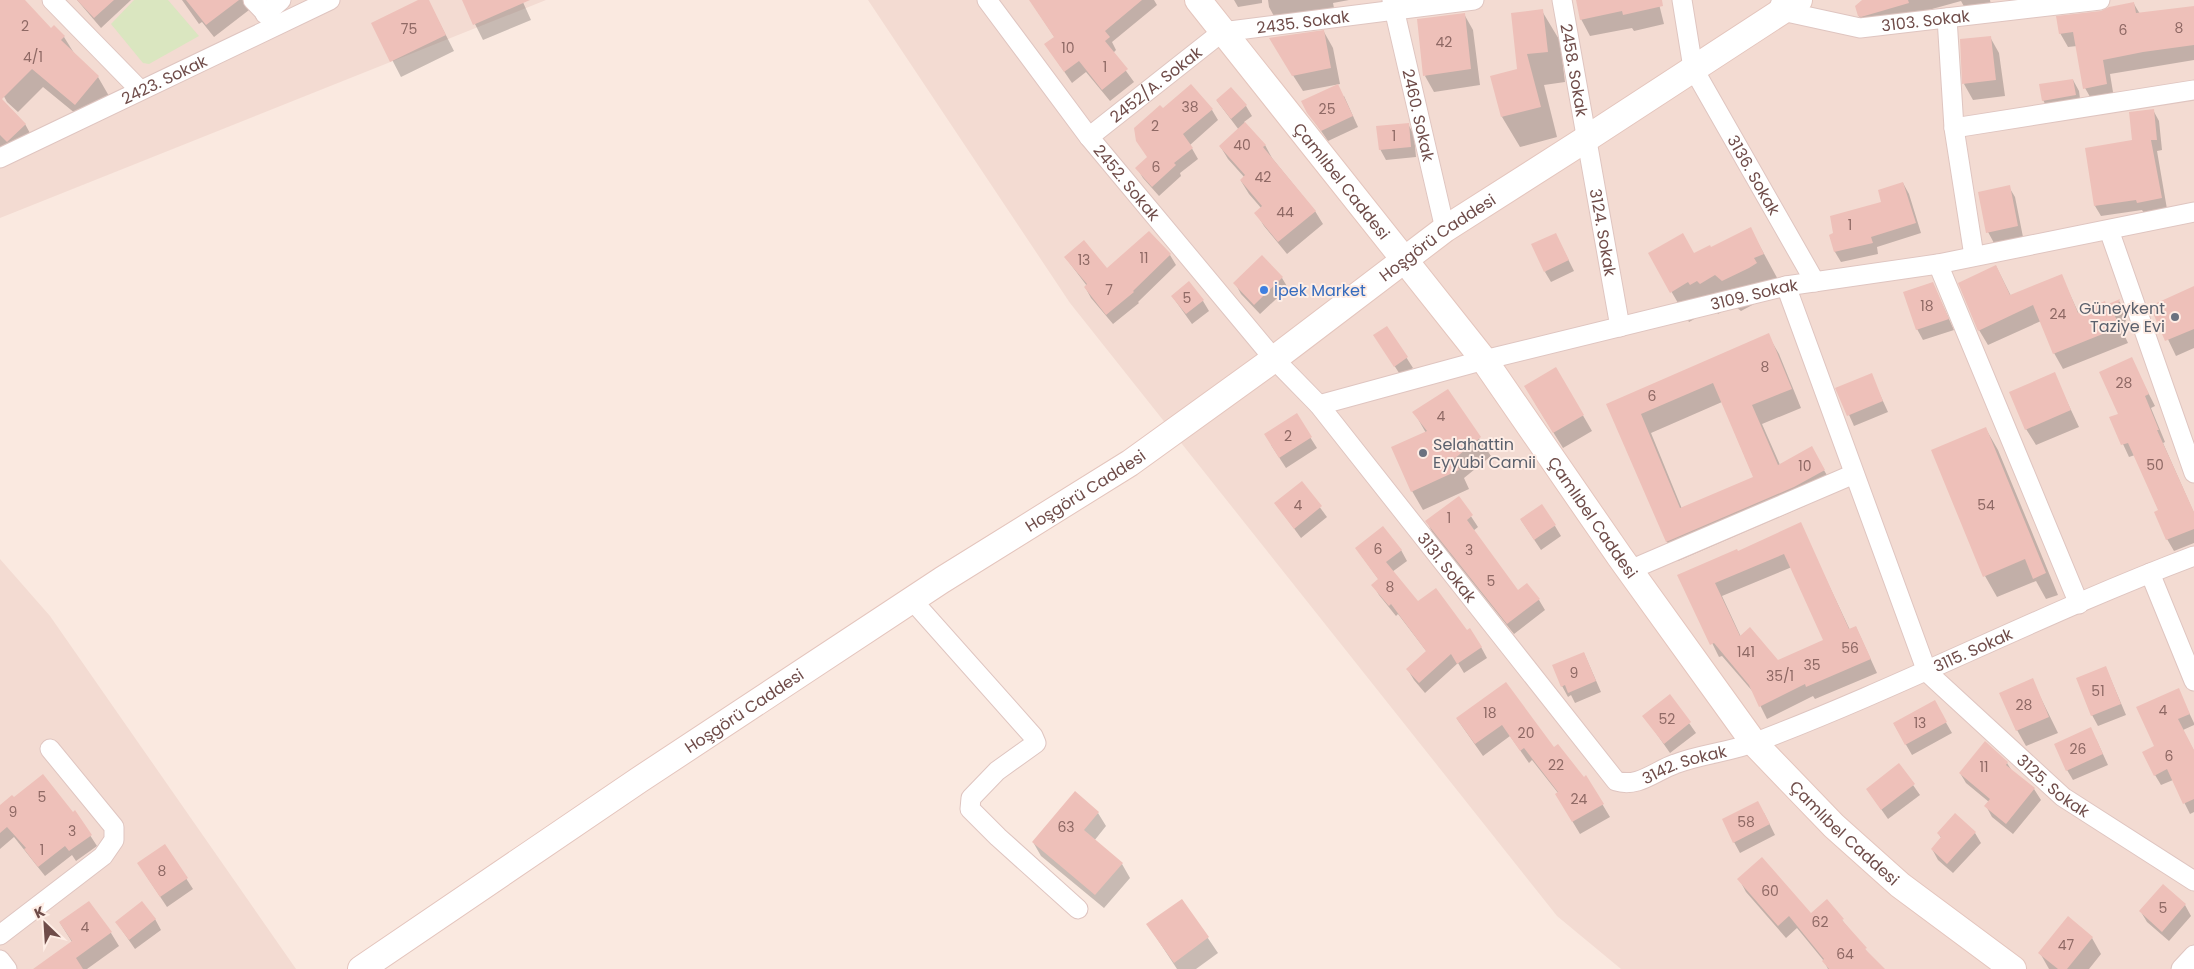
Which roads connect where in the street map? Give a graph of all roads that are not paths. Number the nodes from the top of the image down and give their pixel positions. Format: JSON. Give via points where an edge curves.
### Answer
{"nodes":[{"id":1,"x":52,"y":0,"type":"edge"},
{"id":2,"x":281,"y":0,"type":"edge"},
{"id":3,"x":330,"y":0,"type":"edge"},
{"id":4,"x":987,"y":0,"type":"edge"},
{"id":5,"x":1198,"y":0,"type":"edge"},
{"id":6,"x":1474,"y":0,"type":"edge"},
{"id":7,"x":1562,"y":0,"type":"edge"},
{"id":8,"x":1682,"y":0,"type":"edge"},
{"id":9,"x":2094,"y":0,"type":"edge"},
{"id":10,"x":1787,"y":4,"type":"edge"},
{"id":11,"x":1393,"y":5,"type":"edge"},
{"id":12,"x":265,"y":13,"type":"edge"},
{"id":13,"x":1947,"y":18,"type":"junction"},
{"id":14,"x":1222,"y":32,"type":"junction"},
{"id":15,"x":1694,"y":68,"type":"junction"},
{"id":16,"x":140,"y":90,"type":"junction"},
{"id":17,"x":2194,"y":90,"type":"edge"},
{"id":18,"x":1954,"y":128,"type":"junction"},
{"id":19,"x":1090,"y":137,"type":"junction"},
{"id":20,"x":1586,"y":139,"type":"junction"},
{"id":21,"x":0,"y":158,"type":"edge"},
{"id":22,"x":2194,"y":212,"type":"edge"},
{"id":23,"x":1445,"y":229,"type":"junction"},
{"id":24,"x":2109,"y":230,"type":"junction"},
{"id":25,"x":1974,"y":256,"type":"junction"},
{"id":26,"x":1403,"y":260,"type":"junction"},
{"id":27,"x":1938,"y":264,"type":"junction"},
{"id":28,"x":1815,"y":282,"type":"junction"},
{"id":29,"x":1786,"y":286,"type":"junction"},
{"id":30,"x":1620,"y":327,"type":"junction"},
{"id":31,"x":1274,"y":359,"type":"junction"},
{"id":32,"x":1484,"y":360,"type":"junction"},
{"id":33,"x":1319,"y":405,"type":"junction"},
{"id":34,"x":2194,"y":473,"type":"edge"},
{"id":35,"x":1854,"y":474,"type":"junction"},
{"id":36,"x":2194,"y":556,"type":"edge"},
{"id":37,"x":1630,"y":570,"type":"junction"},
{"id":38,"x":2150,"y":573,"type":"junction"},
{"id":39,"x":912,"y":600,"type":"junction"},
{"id":40,"x":2078,"y":604,"type":"junction"},
{"id":41,"x":1927,"y":672,"type":"junction"},
{"id":42,"x":2194,"y":681,"type":"edge"},
{"id":43,"x":1754,"y":743,"type":"junction"},
{"id":44,"x":50,"y":749,"type":"dead end"},
{"id":45,"x":1616,"y":781,"type":"joint"},
{"id":46,"x":2194,"y":880,"type":"edge"},
{"id":47,"x":1078,"y":909,"type":"dead end"},
{"id":48,"x":0,"y":935,"type":"edge"},
{"id":49,"x":2194,"y":955,"type":"edge"},
{"id":50,"x":0,"y":960,"type":"edge"},
{"id":51,"x":7,"y":969,"type":"edge"},
{"id":52,"x":361,"y":969,"type":"edge"},
{"id":53,"x":2013,"y":969,"type":"edge"},
{"id":54,"x":2181,"y":969,"type":"edge"}],
"edges":[{"from":1,"to":16,"type":"street"},
{"from":2,"to":12,"type":"street"},
{"from":3,"to":12,"type":"street","name":"2423. Sokak"},
{"from":4,"to":19,"type":"street","name":"2452. Sokak"},
{"from":5,"to":14,"type":"street","name":"Çamlıbel Caddesi"},
{"from":6,"to":11,"type":"street","name":"2435. Sokak"},
{"from":7,"to":20,"type":"street","name":"2458. Sokak"},
{"from":8,"to":15,"type":"street","name":"3136. Sokak"},
{"from":9,"to":13,"type":"street","name":"3103. Sokak"},
{"from":10,"to":13,"type":"street","name":"3103. Sokak","via":[[1860,28]]},
{"from":10,"to":15,"type":"street","name":"Hoşgörü Caddesi"},
{"from":11,"to":14,"type":"street","name":"2435. Sokak"},
{"from":11,"to":23,"type":"street","name":"2460. Sokak"},
{"from":12,"to":16,"type":"street","name":"2423. Sokak"},
{"from":13,"to":18,"type":"street"},
{"from":14,"to":19,"type":"street","name":"2452/A. Sokak"},
{"from":14,"to":26,"type":"street","name":"Çamlıbel Caddesi"},
{"from":15,"to":20,"type":"street","name":"Hoşgörü Caddesi"},
{"from":15,"to":28,"type":"street","name":"3136. Sokak"},
{"from":16,"to":21,"type":"street","name":"2423. Sokak"},
{"from":17,"to":18,"type":"street"},
{"from":18,"to":25,"type":"street"},
{"from":19,"to":31,"type":"street","name":"2452. Sokak"},
{"from":20,"to":23,"type":"street","name":"Hoşgörü Caddesi"},
{"from":20,"to":30,"type":"street","name":"3124. Sokak"},
{"from":22,"to":24,"type":"street","name":"3109. Sokak"},
{"from":23,"to":26,"type":"street","name":"Hoşgörü Caddesi"},
{"from":24,"to":25,"type":"street","name":"3109. Sokak"},
{"from":24,"to":34,"type":"street"},
{"from":25,"to":27,"type":"street","name":"3109. Sokak"},
{"from":26,"to":31,"type":"street","name":"Hoşgörü Caddesi"},
{"from":26,"to":32,"type":"street","name":"Çamlıbel Caddesi"},
{"from":27,"to":28,"type":"street","name":"3109. Sokak"},
{"from":27,"to":40,"type":"street"},
{"from":28,"to":29,"type":"street","name":"3109. Sokak"},
{"from":29,"to":30,"type":"street","name":"3109. Sokak"},
{"from":29,"to":35,"type":"street"},
{"from":30,"to":32,"type":"street","name":"3109. Sokak"},
{"from":31,"to":33,"type":"street","name":"3131. Sokak"},
{"from":31,"to":39,"type":"street","name":"Hoşgörü Caddesi","via":[[1130,463]]},
{"from":32,"to":33,"type":"street","name":"3109. Sokak"},
{"from":32,"to":37,"type":"street","name":"Çamlıbel Caddesi"},
{"from":33,"to":45,"type":"street","name":"3131. Sokak"},
{"from":35,"to":37,"type":"street"},
{"from":35,"to":41,"type":"street"},
{"from":36,"to":38,"type":"street","name":"3115. Sokak"},
{"from":37,"to":43,"type":"street","name":"Çamlıbel Caddesi"},
{"from":38,"to":40,"type":"street","name":"3115. Sokak"},
{"from":38,"to":42,"type":"street"},
{"from":39,"to":47,"type":"street","via":[[1034,736],[1036,743],[997,771],[971,798],[970,809]]},
{"from":39,"to":52,"type":"street","name":"Hoşgörü Caddesi"},
{"from":40,"to":41,"type":"street","name":"3115. Sokak"},
{"from":41,"to":43,"type":"street","name":"3115. Sokak"},
{"from":41,"to":46,"type":"street","name":"3125. Sokak","via":[[2063,797]]},
{"from":43,"to":45,"type":"street","name":"3142. Sokak","via":[[1676,764],[1642,780],[1626,784]]},
{"from":43,"to":53,"type":"street","name":"Çamlıbel Caddesi","via":[[1834,826],[1900,885]]},
{"from":44,"to":48,"type":"street","via":[[114,827],[114,840],[103,856]]},
{"from":49,"to":54,"type":"street"},
{"from":50,"to":51,"type":"street"}]}
